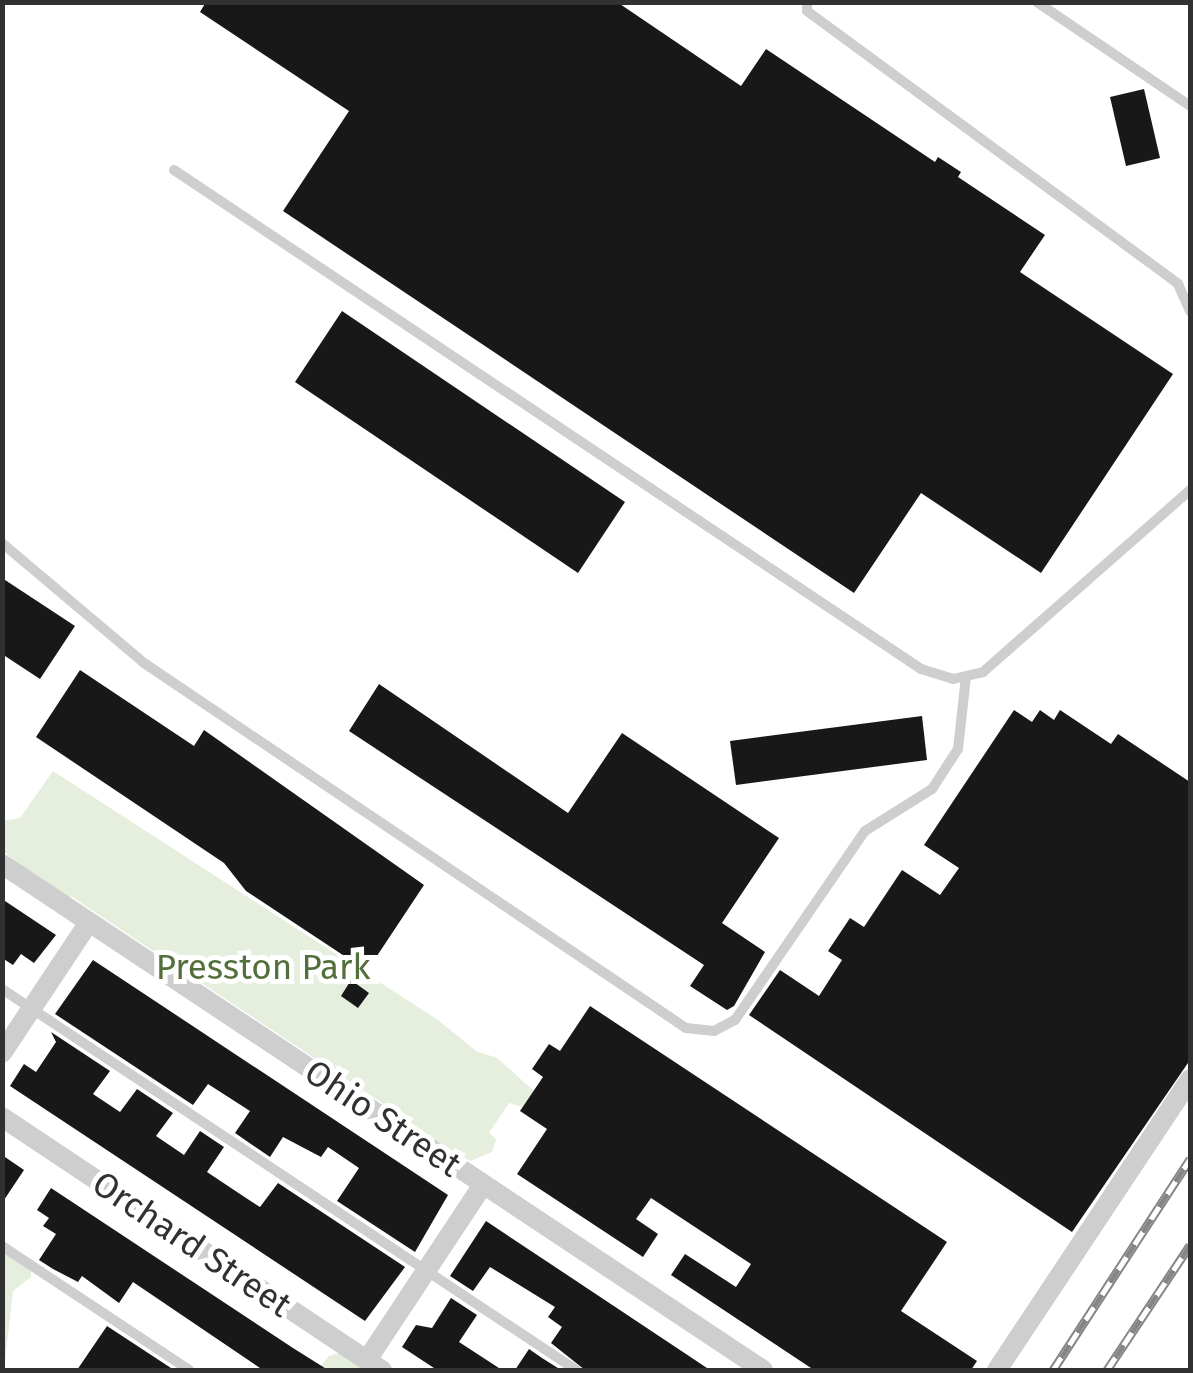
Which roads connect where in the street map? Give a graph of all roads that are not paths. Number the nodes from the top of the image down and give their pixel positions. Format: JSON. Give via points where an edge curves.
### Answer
{"nodes":[{"id":1,"x":807,"y":2,"type":"edge"},
{"id":2,"x":1037,"y":2,"type":"edge"},
{"id":3,"x":1190,"y":106,"type":"edge"},
{"id":4,"x":174,"y":170,"type":"dead end"},
{"id":5,"x":1190,"y":311,"type":"edge"},
{"id":6,"x":1190,"y":490,"type":"edge"},
{"id":7,"x":2,"y":543,"type":"edge"},
{"id":8,"x":966,"y":676,"type":"junction"},
{"id":9,"x":2,"y":864,"type":"edge"},
{"id":10,"x":89,"y":922,"type":"junction"},
{"id":11,"x":2,"y":990,"type":"edge"},
{"id":12,"x":32,"y":1008,"type":"junction"},
{"id":13,"x":2,"y":1052,"type":"edge"},
{"id":14,"x":1190,"y":1079,"type":"edge"},
{"id":15,"x":2,"y":1117,"type":"edge"},
{"id":16,"x":483,"y":1184,"type":"junction"},
{"id":17,"x":2,"y":1246,"type":"edge"},
{"id":18,"x":426,"y":1270,"type":"junction"},
{"id":19,"x":375,"y":1365,"type":"edge"},
{"id":20,"x":189,"y":1370,"type":"edge"},
{"id":21,"x":576,"y":1370,"type":"edge"},
{"id":22,"x":763,"y":1370,"type":"edge"},
{"id":23,"x":997,"y":1370,"type":"edge"}],
"edges":[{"from":1,"to":5,"type":"lane","via":[[807,11],[1178,284]]},
{"from":2,"to":3,"type":"lane"},
{"from":4,"to":8,"type":"lane","via":[[921,669]]},
{"from":6,"to":8,"type":"lane","via":[[983,672]]},
{"from":7,"to":8,"type":"lane","via":[[144,664],[686,1028],[714,1031],[735,1020],[865,831],[932,790],[958,748]]},
{"from":9,"to":10,"type":"street","name":"Ohio Street"},
{"from":10,"to":12,"type":"street"},
{"from":10,"to":16,"type":"street","name":"Ohio Street"},
{"from":11,"to":12,"type":"lane"},
{"from":12,"to":13,"type":"street"},
{"from":12,"to":18,"type":"lane"},
{"from":14,"to":23,"type":"street"},
{"from":15,"to":19,"type":"street","name":"Orchard Street"},
{"from":16,"to":18,"type":"street"},
{"from":16,"to":22,"type":"street","name":"Ohio Street"},
{"from":17,"to":20,"type":"lane"},
{"from":18,"to":19,"type":"street"},
{"from":18,"to":21,"type":"lane"}]}
